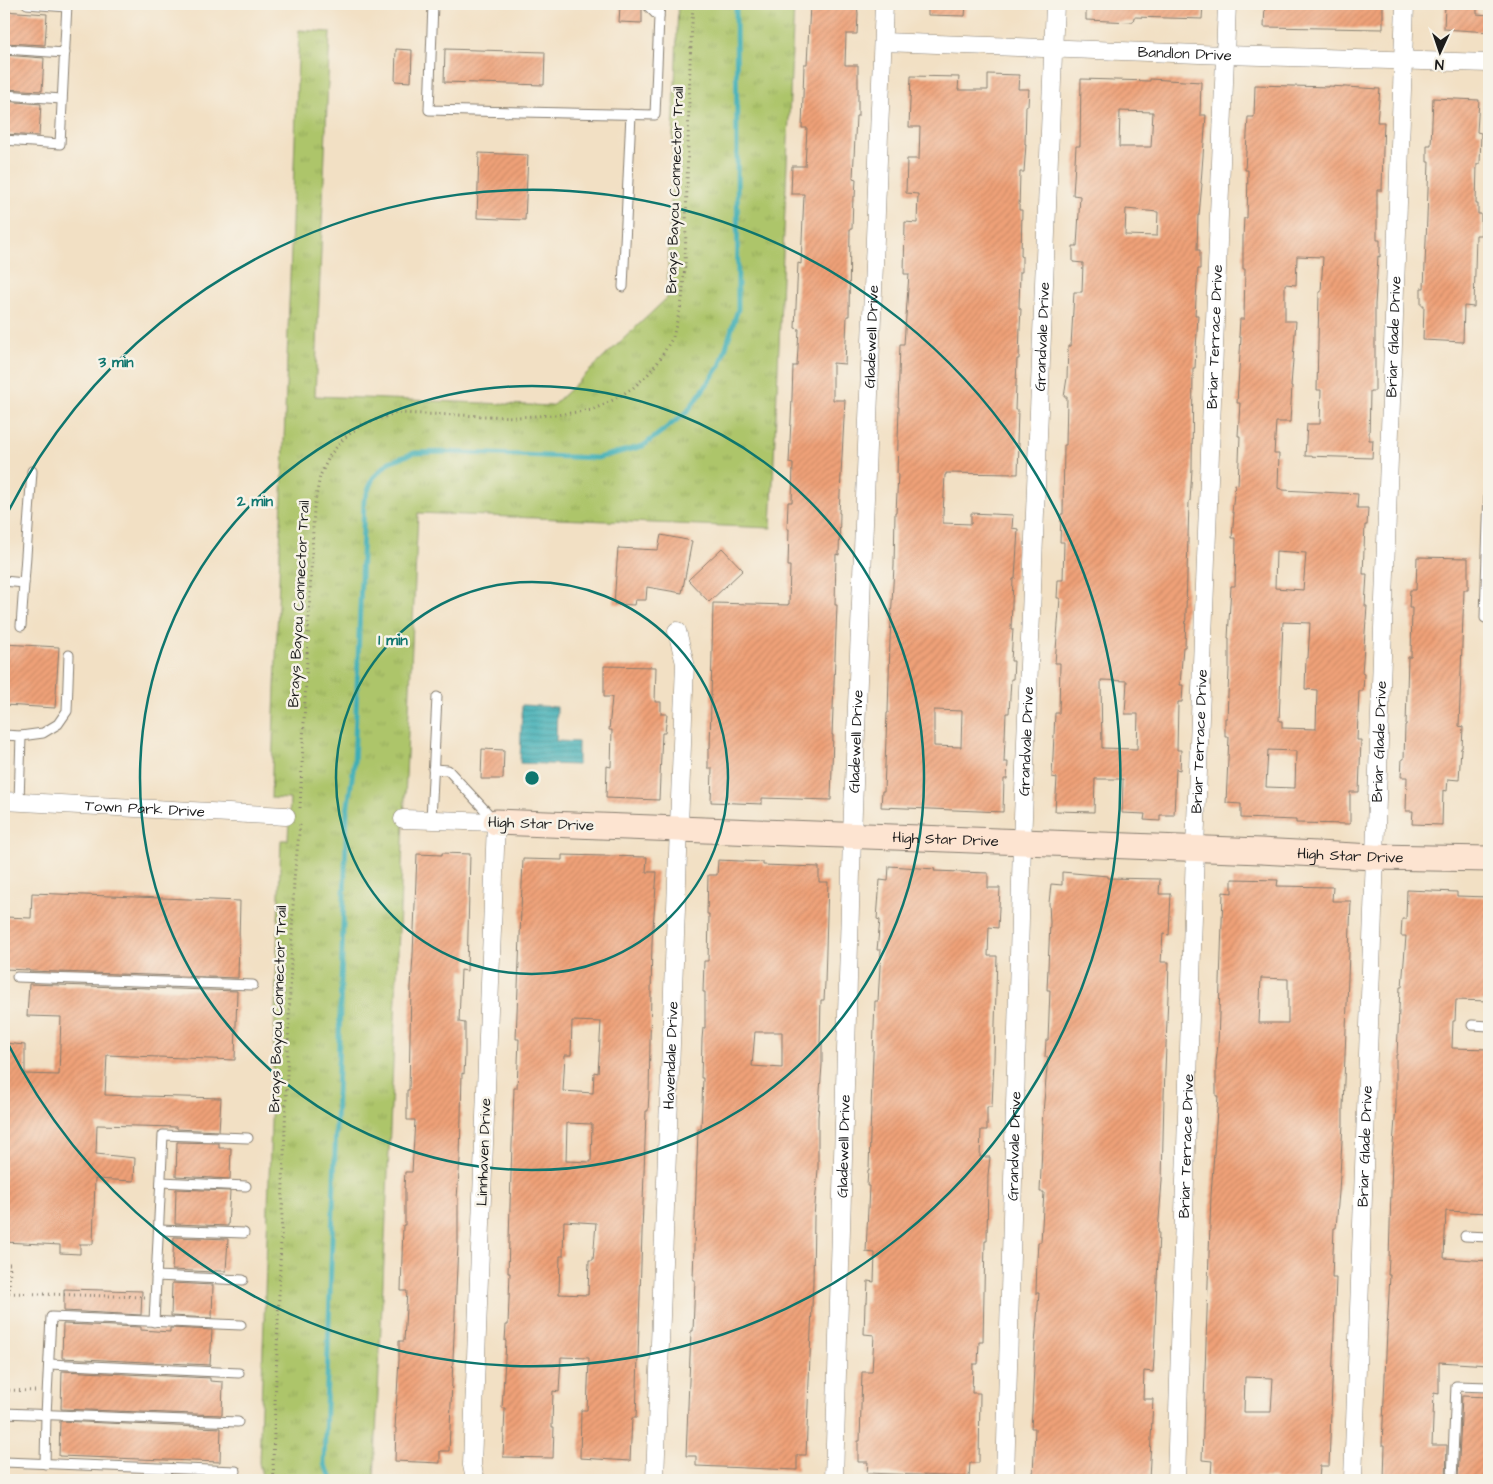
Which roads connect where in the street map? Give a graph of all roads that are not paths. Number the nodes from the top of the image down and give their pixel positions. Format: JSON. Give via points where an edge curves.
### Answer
{"nodes":[{"id":1,"x":27,"y":4,"type":"edge"},
{"id":2,"x":434,"y":4,"type":"edge"},
{"id":3,"x":646,"y":4,"type":"edge"},
{"id":4,"x":660,"y":4,"type":"edge"},
{"id":5,"x":884,"y":4,"type":"edge"},
{"id":6,"x":1055,"y":4,"type":"edge"},
{"id":7,"x":1227,"y":4,"type":"edge"},
{"id":8,"x":1405,"y":4,"type":"edge"},
{"id":9,"x":67,"y":5,"type":"edge"},
{"id":10,"x":659,"y":17,"type":"junction"},
{"id":11,"x":883,"y":42,"type":"junction"},
{"id":12,"x":1053,"y":47,"type":"junction"},
{"id":13,"x":4,"y":49,"type":"edge"},
{"id":14,"x":65,"y":53,"type":"junction"},
{"id":15,"x":1226,"y":55,"type":"junction"},
{"id":16,"x":1403,"y":60,"type":"junction"},
{"id":17,"x":1489,"y":63,"type":"edge"},
{"id":18,"x":4,"y":95,"type":"edge"},
{"id":19,"x":62,"y":99,"type":"junction"},
{"id":20,"x":630,"y":114,"type":"junction"},
{"id":21,"x":4,"y":140,"type":"edge"},
{"id":22,"x":623,"y":286,"type":"dead end"},
{"id":23,"x":32,"y":471,"type":"dead end"},
{"id":24,"x":1489,"y":490,"type":"edge"},
{"id":25,"x":4,"y":581,"type":"edge"},
{"id":26,"x":24,"y":583,"type":"junction"},
{"id":27,"x":1489,"y":618,"type":"edge"},
{"id":28,"x":21,"y":626,"type":"dead end"},
{"id":29,"x":677,"y":631,"type":"dead end"},
{"id":30,"x":69,"y":656,"type":"dead end"},
{"id":31,"x":438,"y":697,"type":"dead end"},
{"id":32,"x":4,"y":736,"type":"edge"},
{"id":33,"x":21,"y":736,"type":"junction"},
{"id":34,"x":434,"y":769,"type":"junction"},
{"id":35,"x":12,"y":801,"type":"edge"},
{"id":36,"x":286,"y":816,"type":"dead end"},
{"id":37,"x":403,"y":818,"type":"dead end"},
{"id":38,"x":431,"y":820,"type":"junction"},
{"id":39,"x":496,"y":822,"type":"junction"},
{"id":40,"x":680,"y":830,"type":"junction"},
{"id":41,"x":852,"y":836,"type":"junction"},
{"id":42,"x":1022,"y":843,"type":"junction"},
{"id":43,"x":1195,"y":849,"type":"junction"},
{"id":44,"x":1374,"y":857,"type":"junction"},
{"id":45,"x":1489,"y":859,"type":"edge"},
{"id":46,"x":16,"y":977,"type":"dead end"},
{"id":47,"x":253,"y":985,"type":"dead end"},
{"id":48,"x":1472,"y":1025,"type":"dead end"},
{"id":49,"x":1489,"y":1026,"type":"edge"},
{"id":50,"x":248,"y":1138,"type":"dead end"},
{"id":51,"x":161,"y":1182,"type":"junction"},
{"id":52,"x":246,"y":1186,"type":"dead end"},
{"id":53,"x":159,"y":1230,"type":"junction"},
{"id":54,"x":244,"y":1233,"type":"dead end"},
{"id":55,"x":1465,"y":1236,"type":"dead end"},
{"id":56,"x":1489,"y":1237,"type":"edge"},
{"id":57,"x":156,"y":1276,"type":"junction"},
{"id":58,"x":242,"y":1280,"type":"dead end"},
{"id":59,"x":154,"y":1322,"type":"junction"},
{"id":60,"x":241,"y":1325,"type":"dead end"},
{"id":61,"x":48,"y":1364,"type":"junction"},
{"id":62,"x":239,"y":1373,"type":"dead end"},
{"id":63,"x":1489,"y":1387,"type":"edge"},
{"id":64,"x":4,"y":1414,"type":"edge"},
{"id":65,"x":46,"y":1415,"type":"junction"},
{"id":66,"x":238,"y":1422,"type":"dead end"},
{"id":67,"x":4,"y":1462,"type":"edge"},
{"id":68,"x":45,"y":1464,"type":"junction"},
{"id":69,"x":236,"y":1471,"type":"dead end"},
{"id":70,"x":477,"y":1480,"type":"edge"},
{"id":71,"x":654,"y":1480,"type":"edge"},
{"id":72,"x":834,"y":1480,"type":"edge"},
{"id":73,"x":1005,"y":1480,"type":"edge"},
{"id":74,"x":1176,"y":1480,"type":"edge"},
{"id":75,"x":1353,"y":1480,"type":"edge"},
{"id":76,"x":1452,"y":1480,"type":"edge"}],
"edges":[{"from":1,"to":9,"type":"lane"},
{"from":2,"to":20,"type":"lane","via":[[430,110]]},
{"from":3,"to":10,"type":"lane"},
{"from":4,"to":10,"type":"lane"},
{"from":5,"to":11,"type":"street","name":"Gladewell Drive"},
{"from":6,"to":12,"type":"street","name":"Grandvale Drive"},
{"from":7,"to":15,"type":"street","name":"Briar Terrace Drive"},
{"from":8,"to":16,"type":"street","name":"Briar Glade Drive"},
{"from":9,"to":14,"type":"lane"},
{"from":10,"to":20,"type":"lane","via":[[655,115]]},
{"from":11,"to":12,"type":"street","name":"Bandlon Drive"},
{"from":11,"to":41,"type":"street","name":"Gladewell Drive"},
{"from":12,"to":15,"type":"street","name":"Bandlon Drive"},
{"from":12,"to":42,"type":"street","name":"Grandvale Drive"},
{"from":13,"to":14,"type":"lane"},
{"from":14,"to":19,"type":"lane"},
{"from":15,"to":16,"type":"street","name":"Bandlon Drive"},
{"from":15,"to":43,"type":"street","name":"Briar Terrace Drive"},
{"from":16,"to":17,"type":"street","name":"Bandlon Drive"},
{"from":16,"to":44,"type":"street","name":"Briar Glade Drive"},
{"from":18,"to":19,"type":"lane"},
{"from":19,"to":21,"type":"lane","via":[[60,144]]},
{"from":20,"to":22,"type":"lane"},
{"from":23,"to":26,"type":"lane"},
{"from":24,"to":27,"type":"lane","via":[[1485,618]]},
{"from":25,"to":26,"type":"lane"},
{"from":26,"to":28,"type":"lane"},
{"from":29,"to":40,"type":"street","name":"Havendale Drive","via":[[685,663]]},
{"from":30,"to":33,"type":"lane","via":[[67,711],[58,724],[43,733]]},
{"from":31,"to":34,"type":"lane"},
{"from":32,"to":33,"type":"lane"},
{"from":33,"to":35,"type":"lane"},
{"from":34,"to":38,"type":"lane"},
{"from":34,"to":39,"type":"lane","via":[[448,770]]},
{"from":35,"to":36,"type":"street","name":"Town Park Drive"},
{"from":37,"to":38,"type":"street","name":"High Star Drive"},
{"from":38,"to":39,"type":"street","name":"High Star Drive"},
{"from":39,"to":40,"type":"street","name":"High Star Drive"},
{"from":39,"to":70,"type":"street","name":"Linnhaven Drive","via":[[472,1464]]},
{"from":40,"to":41,"type":"street","name":"High Star Drive"},
{"from":40,"to":71,"type":"street","name":"Havendale Drive"},
{"from":41,"to":42,"type":"street","name":"High Star Drive"},
{"from":41,"to":72,"type":"street","name":"Gladewell Drive"},
{"from":42,"to":43,"type":"street","name":"High Star Drive"},
{"from":42,"to":73,"type":"street","name":"Grandvale Drive"},
{"from":43,"to":44,"type":"street","name":"High Star Drive"},
{"from":43,"to":74,"type":"street","name":"Briar Terrace Drive"},
{"from":44,"to":45,"type":"street","name":"High Star Drive"},
{"from":44,"to":75,"type":"street","name":"Briar Glade Drive"},
{"from":46,"to":47,"type":"lane"},
{"from":48,"to":49,"type":"lane"},
{"from":50,"to":51,"type":"lane","via":[[163,1135]]},
{"from":51,"to":52,"type":"lane"},
{"from":51,"to":53,"type":"lane"},
{"from":53,"to":54,"type":"lane"},
{"from":53,"to":57,"type":"lane"},
{"from":55,"to":56,"type":"lane"},
{"from":57,"to":58,"type":"lane"},
{"from":57,"to":59,"type":"lane"},
{"from":59,"to":60,"type":"lane"},
{"from":59,"to":61,"type":"lane","via":[[51,1317]]},
{"from":61,"to":62,"type":"lane"},
{"from":61,"to":65,"type":"lane"},
{"from":63,"to":76,"type":"lane","via":[[1456,1386]]},
{"from":64,"to":65,"type":"lane"},
{"from":65,"to":66,"type":"lane"},
{"from":65,"to":68,"type":"lane"},
{"from":67,"to":68,"type":"lane"},
{"from":68,"to":69,"type":"lane"}]}
